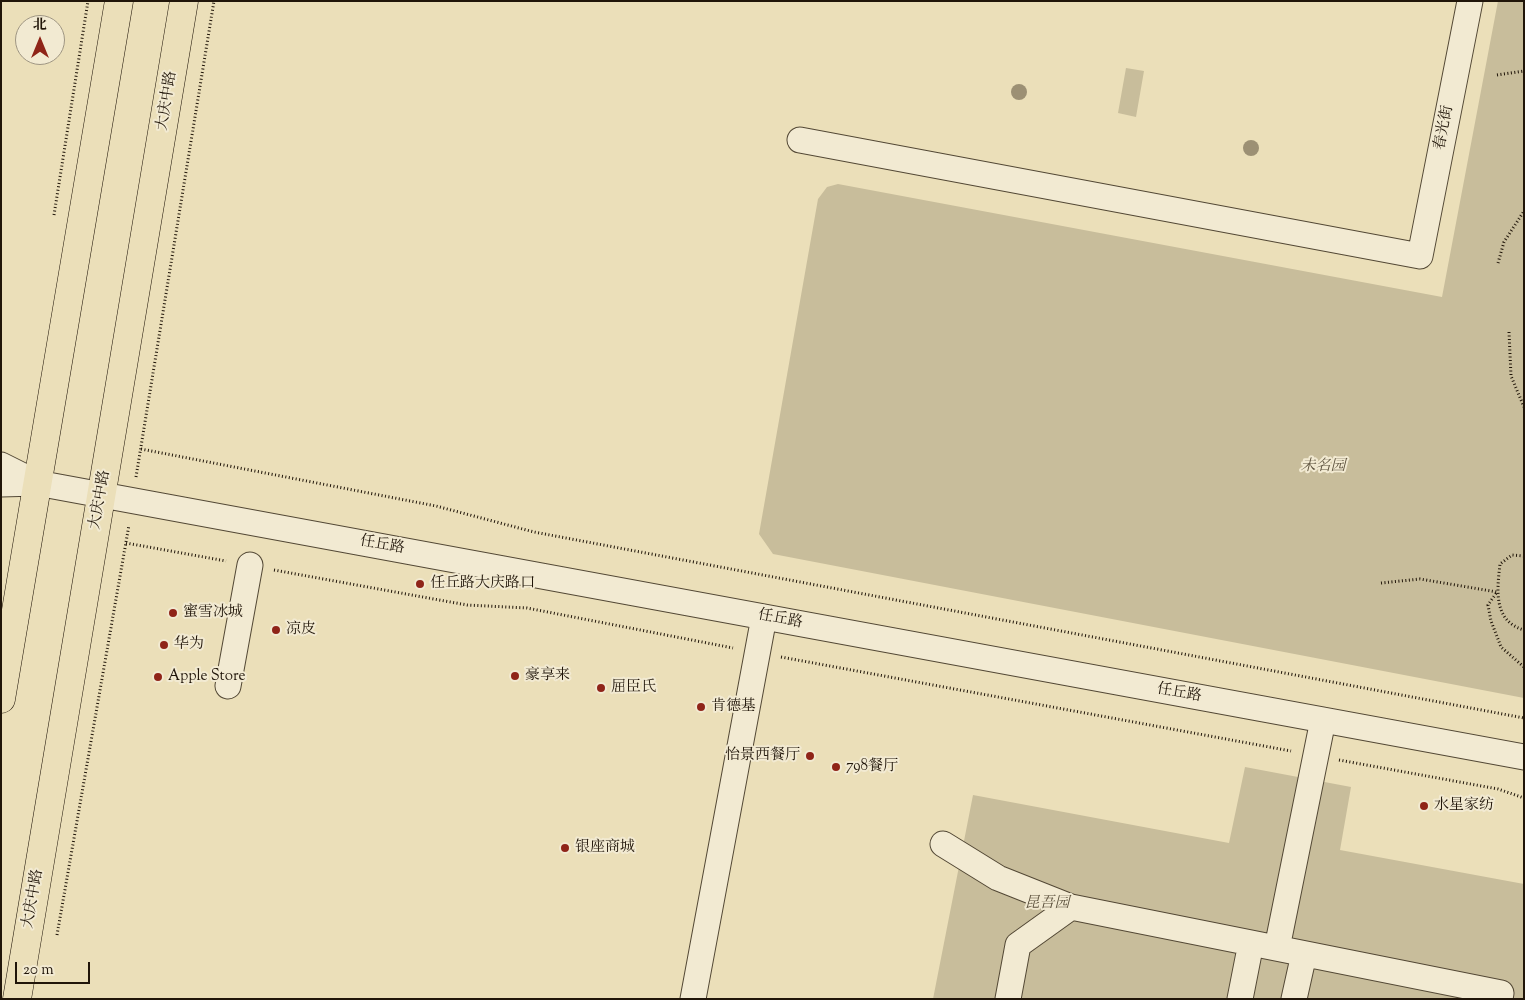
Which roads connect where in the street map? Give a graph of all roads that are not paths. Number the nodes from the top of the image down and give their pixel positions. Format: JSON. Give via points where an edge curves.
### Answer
{"nodes":[{"id":1,"x":119,"y":1,"type":"edge"},
{"id":2,"x":184,"y":1,"type":"edge"},
{"id":3,"x":1470,"y":1,"type":"edge"},
{"id":4,"x":800,"y":140,"type":"dead end"},
{"id":5,"x":1,"y":465,"type":"edge"},
{"id":6,"x":37,"y":483,"type":"junction"},
{"id":7,"x":1,"y":484,"type":"edge"},
{"id":8,"x":102,"y":495,"type":"junction"},
{"id":9,"x":250,"y":565,"type":"road end"},
{"id":10,"x":764,"y":617,"type":"junction"},
{"id":11,"x":228,"y":686,"type":"dead end"},
{"id":12,"x":1,"y":699,"type":"edge"},
{"id":13,"x":1323,"y":720,"type":"junction"},
{"id":14,"x":1524,"y":757,"type":"edge"},
{"id":15,"x":943,"y":844,"type":"dead end"},
{"id":16,"x":1071,"y":907,"type":"junction"},
{"id":17,"x":1251,"y":943,"type":"junction"},
{"id":18,"x":1277,"y":948,"type":"junction"},
{"id":19,"x":1304,"y":954,"type":"junction"},
{"id":20,"x":17,"y":999,"type":"edge"},
{"id":21,"x":693,"y":999,"type":"edge"},
{"id":22,"x":1008,"y":999,"type":"edge"},
{"id":23,"x":1240,"y":999,"type":"edge"},
{"id":24,"x":1294,"y":999,"type":"edge"},
{"id":25,"x":1500,"y":999,"type":"edge"}],
"edges":[{"from":1,"to":6,"type":"main road"},
{"from":2,"to":8,"type":"main road","name":"大庆中路"},
{"from":3,"to":4,"type":"street","name":"春光街","via":[[1420,256]]},
{"from":5,"to":6,"type":"street","name":"任丘路"},
{"from":6,"to":7,"type":"street","name":"任丘路"},
{"from":6,"to":8,"type":"street","name":"任丘路"},
{"from":6,"to":12,"type":"main road"},
{"from":8,"to":10,"type":"street","name":"任丘路"},
{"from":8,"to":20,"type":"main road","name":"大庆中路"},
{"from":9,"to":11,"type":"street"},
{"from":10,"to":13,"type":"street","name":"任丘路"},
{"from":10,"to":21,"type":"street"},
{"from":13,"to":14,"type":"street","name":"任丘路"},
{"from":13,"to":18,"type":"street"},
{"from":15,"to":16,"type":"street","via":[[998,878]]},
{"from":16,"to":17,"type":"street"},
{"from":16,"to":22,"type":"street","via":[[1018,945]]},
{"from":17,"to":18,"type":"street"},
{"from":17,"to":23,"type":"street"},
{"from":18,"to":19,"type":"street"},
{"from":19,"to":24,"type":"street"},
{"from":19,"to":25,"type":"street","via":[[1501,993]]}]}
